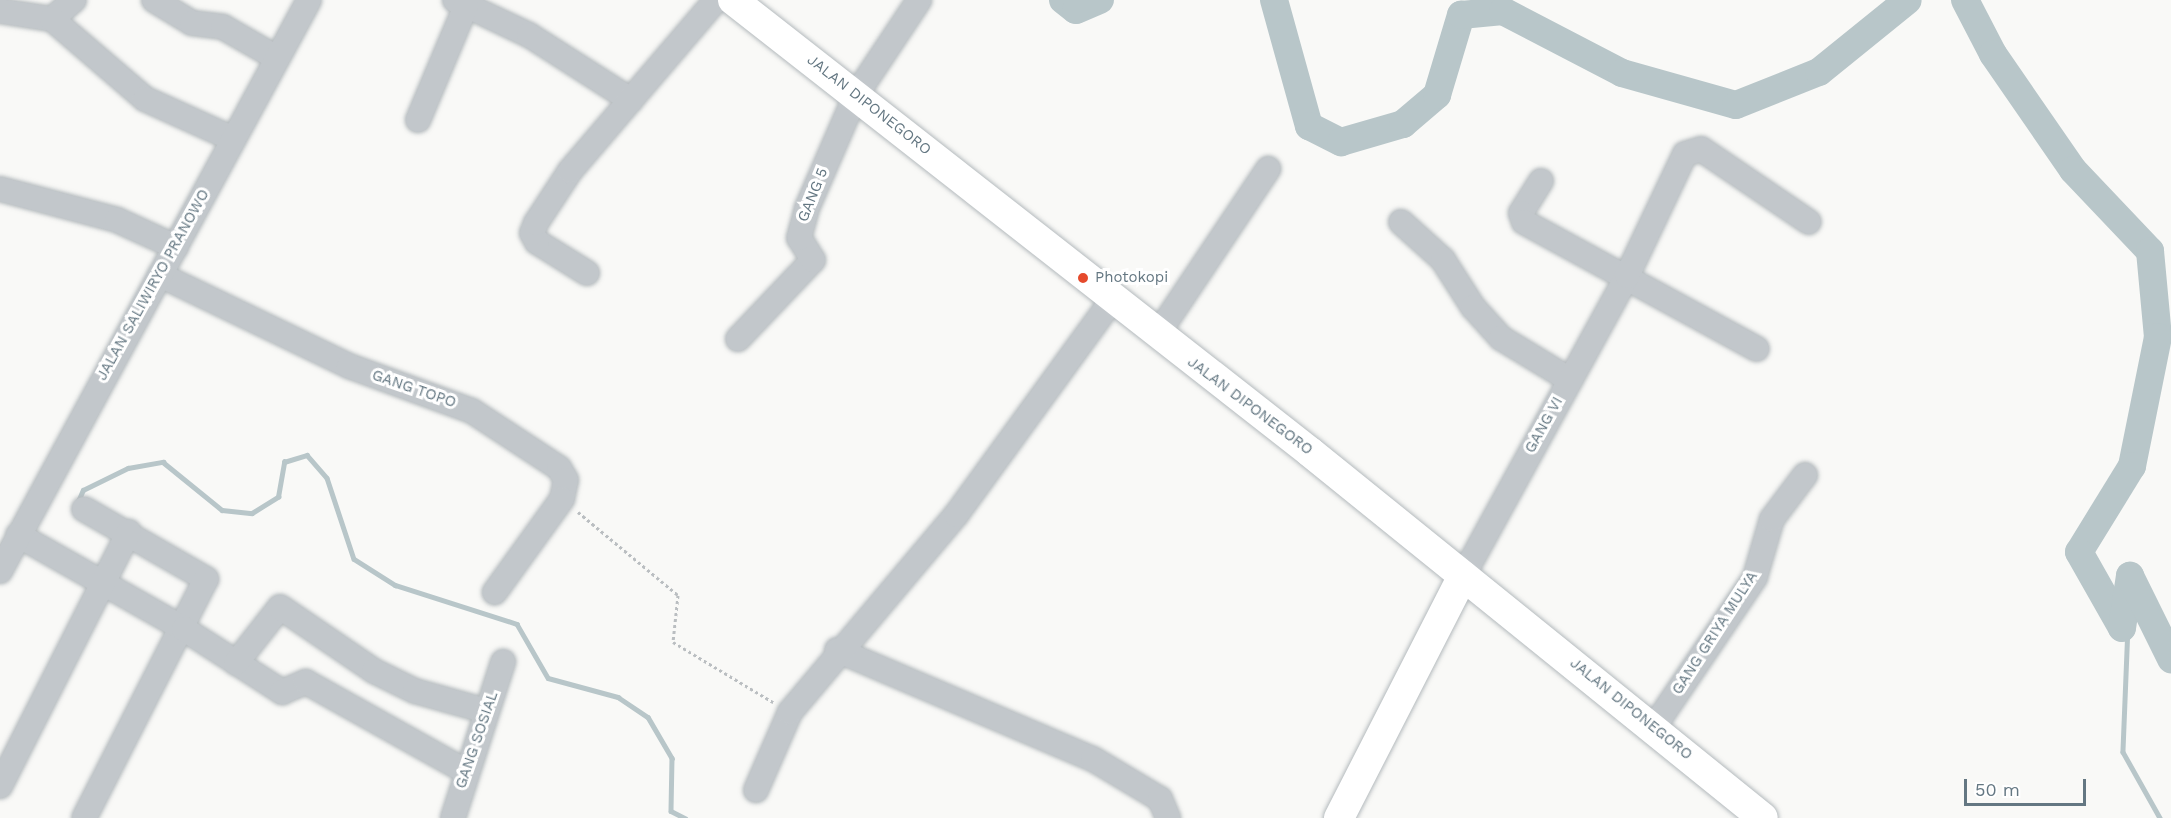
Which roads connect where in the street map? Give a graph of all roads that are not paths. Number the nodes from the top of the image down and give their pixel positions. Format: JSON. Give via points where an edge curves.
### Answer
{"nodes":[{"id":1,"x":74,"y":0,"type":"edge"},
{"id":2,"x":154,"y":0,"type":"edge"},
{"id":3,"x":309,"y":0,"type":"edge"},
{"id":4,"x":716,"y":0,"type":"edge"},
{"id":5,"x":733,"y":0,"type":"edge"},
{"id":6,"x":919,"y":0,"type":"edge"},
{"id":7,"x":460,"y":3,"type":"edge"},
{"id":8,"x":0,"y":11,"type":"edge"},
{"id":9,"x":52,"y":19,"type":"junction"},
{"id":10,"x":277,"y":58,"type":"junction"},
{"id":11,"x":856,"y":95,"type":"junction"},
{"id":12,"x":630,"y":100,"type":"junction"},
{"id":13,"x":418,"y":120,"type":"dead end"},
{"id":14,"x":233,"y":139,"type":"junction"},
{"id":15,"x":1268,"y":169,"type":"dead end"},
{"id":16,"x":1541,"y":181,"type":"dead end"},
{"id":17,"x":0,"y":189,"type":"edge"},
{"id":18,"x":1401,"y":222,"type":"dead end"},
{"id":19,"x":1809,"y":222,"type":"dead end"},
{"id":20,"x":176,"y":247,"type":"junction"},
{"id":21,"x":587,"y":273,"type":"dead end"},
{"id":22,"x":160,"y":274,"type":"junction"},
{"id":23,"x":1627,"y":276,"type":"junction"},
{"id":24,"x":1113,"y":299,"type":"junction"},
{"id":25,"x":1157,"y":335,"type":"junction"},
{"id":26,"x":738,"y":339,"type":"dead end"},
{"id":27,"x":1757,"y":349,"type":"dead end"},
{"id":28,"x":1570,"y":380,"type":"junction"},
{"id":29,"x":1805,"y":475,"type":"dead end"},
{"id":30,"x":84,"y":509,"type":"dead end"},
{"id":31,"x":129,"y":532,"type":"junction"},
{"id":32,"x":18,"y":535,"type":"junction"},
{"id":33,"x":0,"y":571,"type":"edge"},
{"id":34,"x":1463,"y":576,"type":"junction"},
{"id":35,"x":103,"y":583,"type":"junction"},
{"id":36,"x":495,"y":592,"type":"dead end"},
{"id":37,"x":184,"y":629,"type":"junction"},
{"id":38,"x":837,"y":650,"type":"junction"},
{"id":39,"x":504,"y":662,"type":"dead end"},
{"id":40,"x":236,"y":663,"type":"junction"},
{"id":41,"x":486,"y":711,"type":"junction"},
{"id":42,"x":1654,"y":727,"type":"junction"},
{"id":43,"x":465,"y":771,"type":"junction"},
{"id":44,"x":0,"y":786,"type":"edge"},
{"id":45,"x":756,"y":790,"type":"dead end"},
{"id":46,"x":84,"y":818,"type":"edge"},
{"id":47,"x":453,"y":818,"type":"edge"},
{"id":48,"x":1168,"y":818,"type":"edge"},
{"id":49,"x":1339,"y":818,"type":"edge"},
{"id":50,"x":1763,"y":818,"type":"edge"}],
"edges":[{"from":1,"to":9,"type":"street"},
{"from":2,"to":10,"type":"street","via":[[192,23],[223,27]]},
{"from":3,"to":10,"type":"street","name":"JALAN SALIWIRYO PRANOWO"},
{"from":4,"to":12,"type":"street"},
{"from":5,"to":11,"type":"main road","name":"JALAN DIPONEGORO"},
{"from":6,"to":11,"type":"street"},
{"from":7,"to":12,"type":"street","via":[[529,35]]},
{"from":7,"to":13,"type":"street"},
{"from":8,"to":9,"type":"street"},
{"from":9,"to":14,"type":"street","via":[[145,99]]},
{"from":10,"to":14,"type":"street","name":"JALAN SALIWIRYO PRANOWO"},
{"from":11,"to":24,"type":"main road","name":"JALAN DIPONEGORO"},
{"from":11,"to":26,"type":"street","name":"GANG 5","via":[[800,227],[799,238],[813,260]]},
{"from":12,"to":21,"type":"street","via":[[570,171],[532,234]]},
{"from":14,"to":20,"type":"street","name":"JALAN SALIWIRYO PRANOWO"},
{"from":15,"to":25,"type":"street"},
{"from":16,"to":23,"type":"street","via":[[1521,213],[1524,222]]},
{"from":17,"to":20,"type":"street","via":[[117,220]]},
{"from":18,"to":28,"type":"street","via":[[1443,260],[1473,307],[1501,338]]},
{"from":19,"to":23,"type":"street","name":"GANG VI","via":[[1701,149],[1691,148],[1668,184]]},
{"from":20,"to":22,"type":"street","name":"JALAN SALIWIRYO PRANOWO"},
{"from":22,"to":32,"type":"street","name":"JALAN SALIWIRYO PRANOWO"},
{"from":22,"to":36,"type":"street","name":"GANG TOPO","via":[[349,366],[441,396],[512,432],[563,473],[562,499]]},
{"from":23,"to":27,"type":"street"},
{"from":23,"to":28,"type":"street","name":"GANG VI"},
{"from":24,"to":25,"type":"main road","name":"JALAN DIPONEGORO"},
{"from":24,"to":38,"type":"street","via":[[956,514],[890,597]]},
{"from":25,"to":34,"type":"main road","name":"JALAN DIPONEGORO"},
{"from":28,"to":34,"type":"street","name":"GANG VI"},
{"from":29,"to":42,"type":"street","name":"GANG GRIYA MULYA","via":[[1772,519],[1755,577]]},
{"from":30,"to":31,"type":"street"},
{"from":31,"to":35,"type":"street"},
{"from":31,"to":37,"type":"street","via":[[206,577]]},
{"from":32,"to":33,"type":"street","name":"JALAN SALIWIRYO PRANOWO"},
{"from":32,"to":35,"type":"street"},
{"from":34,"to":42,"type":"main road","name":"JALAN DIPONEGORO"},
{"from":34,"to":49,"type":"main road"},
{"from":35,"to":37,"type":"street"},
{"from":35,"to":44,"type":"street"},
{"from":37,"to":40,"type":"street"},
{"from":37,"to":46,"type":"street"},
{"from":38,"to":45,"type":"street","via":[[790,712]]},
{"from":38,"to":48,"type":"street","via":[[1094,759],[1160,799]]},
{"from":39,"to":41,"type":"street","name":"GANG SOSIAL"},
{"from":40,"to":41,"type":"street","via":[[280,608],[374,671],[415,691]]},
{"from":40,"to":43,"type":"street","via":[[282,692],[306,682]]},
{"from":41,"to":43,"type":"street","name":"GANG SOSIAL"},
{"from":42,"to":50,"type":"main road","name":"JALAN DIPONEGORO"},
{"from":43,"to":47,"type":"street","name":"GANG SOSIAL"}]}
